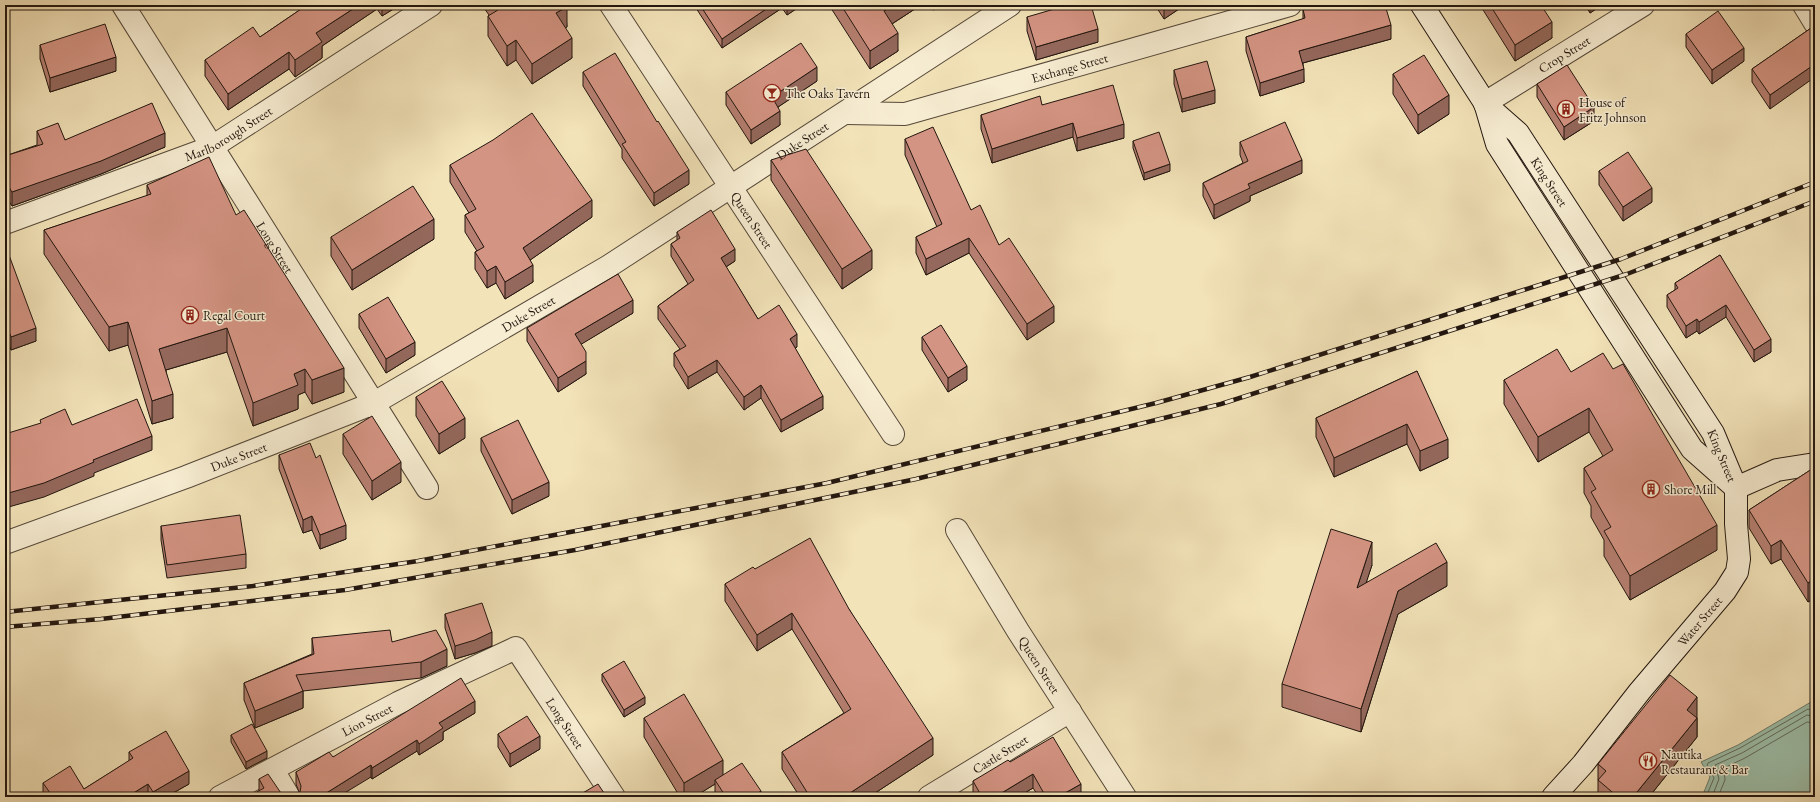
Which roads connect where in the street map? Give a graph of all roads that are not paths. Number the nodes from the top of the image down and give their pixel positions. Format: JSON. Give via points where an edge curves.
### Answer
{"nodes":[{"id":1,"x":123,"y":5,"type":"edge"},
{"id":2,"x":431,"y":5,"type":"edge"},
{"id":3,"x":611,"y":5,"type":"edge"},
{"id":4,"x":1010,"y":5,"type":"edge"},
{"id":5,"x":1290,"y":5,"type":"edge"},
{"id":6,"x":1422,"y":5,"type":"edge"},
{"id":7,"x":1643,"y":5,"type":"edge"},
{"id":8,"x":1804,"y":5,"type":"edge"},
{"id":9,"x":1815,"y":23,"type":"edge"},
{"id":10,"x":1484,"y":103,"type":"junction"},
{"id":11,"x":846,"y":113,"type":"junction"},
{"id":12,"x":212,"y":147,"type":"junction"},
{"id":13,"x":731,"y":187,"type":"junction"},
{"id":14,"x":5,"y":223,"type":"edge"},
{"id":15,"x":374,"y":403,"type":"junction"},
{"id":16,"x":893,"y":434,"type":"dead end"},
{"id":17,"x":1815,"y":464,"type":"edge"},
{"id":18,"x":427,"y":488,"type":"dead end"},
{"id":19,"x":1736,"y":488,"type":"junction"},
{"id":20,"x":957,"y":530,"type":"dead end"},
{"id":21,"x":5,"y":543,"type":"edge"},
{"id":22,"x":516,"y":648,"type":"joint"},
{"id":23,"x":1070,"y":711,"type":"junction"},
{"id":24,"x":273,"y":770,"type":"junction"},
{"id":25,"x":220,"y":797,"type":"edge"},
{"id":26,"x":289,"y":797,"type":"edge"},
{"id":27,"x":614,"y":797,"type":"edge"},
{"id":28,"x":929,"y":797,"type":"edge"},
{"id":29,"x":1125,"y":797,"type":"edge"},
{"id":30,"x":1553,"y":797,"type":"edge"}],
"edges":[{"from":1,"to":12,"type":"street","name":"Long Street"},
{"from":2,"to":12,"type":"street","name":"Marlborough Street"},
{"from":3,"to":13,"type":"street","name":"Queen Street"},
{"from":4,"to":11,"type":"street","name":"Duke Street"},
{"from":5,"to":11,"type":"street","name":"Exchange Street","via":[[905,114]]},
{"from":6,"to":10,"type":"street","name":"King Street"},
{"from":7,"to":10,"type":"street","name":"Crop Street"},
{"from":8,"to":9,"type":"street"},
{"from":10,"to":19,"type":"street","name":"King Street","via":[[1518,133],[1713,433]]},
{"from":11,"to":13,"type":"street","name":"Duke Street"},
{"from":12,"to":14,"type":"street","name":"Marlborough Street"},
{"from":12,"to":15,"type":"street","name":"Long Street"},
{"from":13,"to":15,"type":"street","name":"Duke Street","via":[[609,266]]},
{"from":13,"to":16,"type":"street","name":"Queen Street"},
{"from":15,"to":18,"type":"street","name":"Long Street"},
{"from":15,"to":21,"type":"street","name":"Duke Street","via":[[186,478]]},
{"from":17,"to":19,"type":"street","via":[[1777,470]]},
{"from":19,"to":30,"type":"street","name":"Water Street","via":[[1739,559],[1737,572],[1725,590]]},
{"from":20,"to":23,"type":"street","name":"Queen Street"},
{"from":22,"to":24,"type":"street","name":"Lion Street","via":[[398,703]]},
{"from":22,"to":27,"type":"street","name":"Long Street"},
{"from":23,"to":28,"type":"street","name":"Castle Street"},
{"from":23,"to":29,"type":"street","name":"Queen Street"},
{"from":24,"to":25,"type":"street","name":"Lion Street"},
{"from":24,"to":26,"type":"street"}]}
